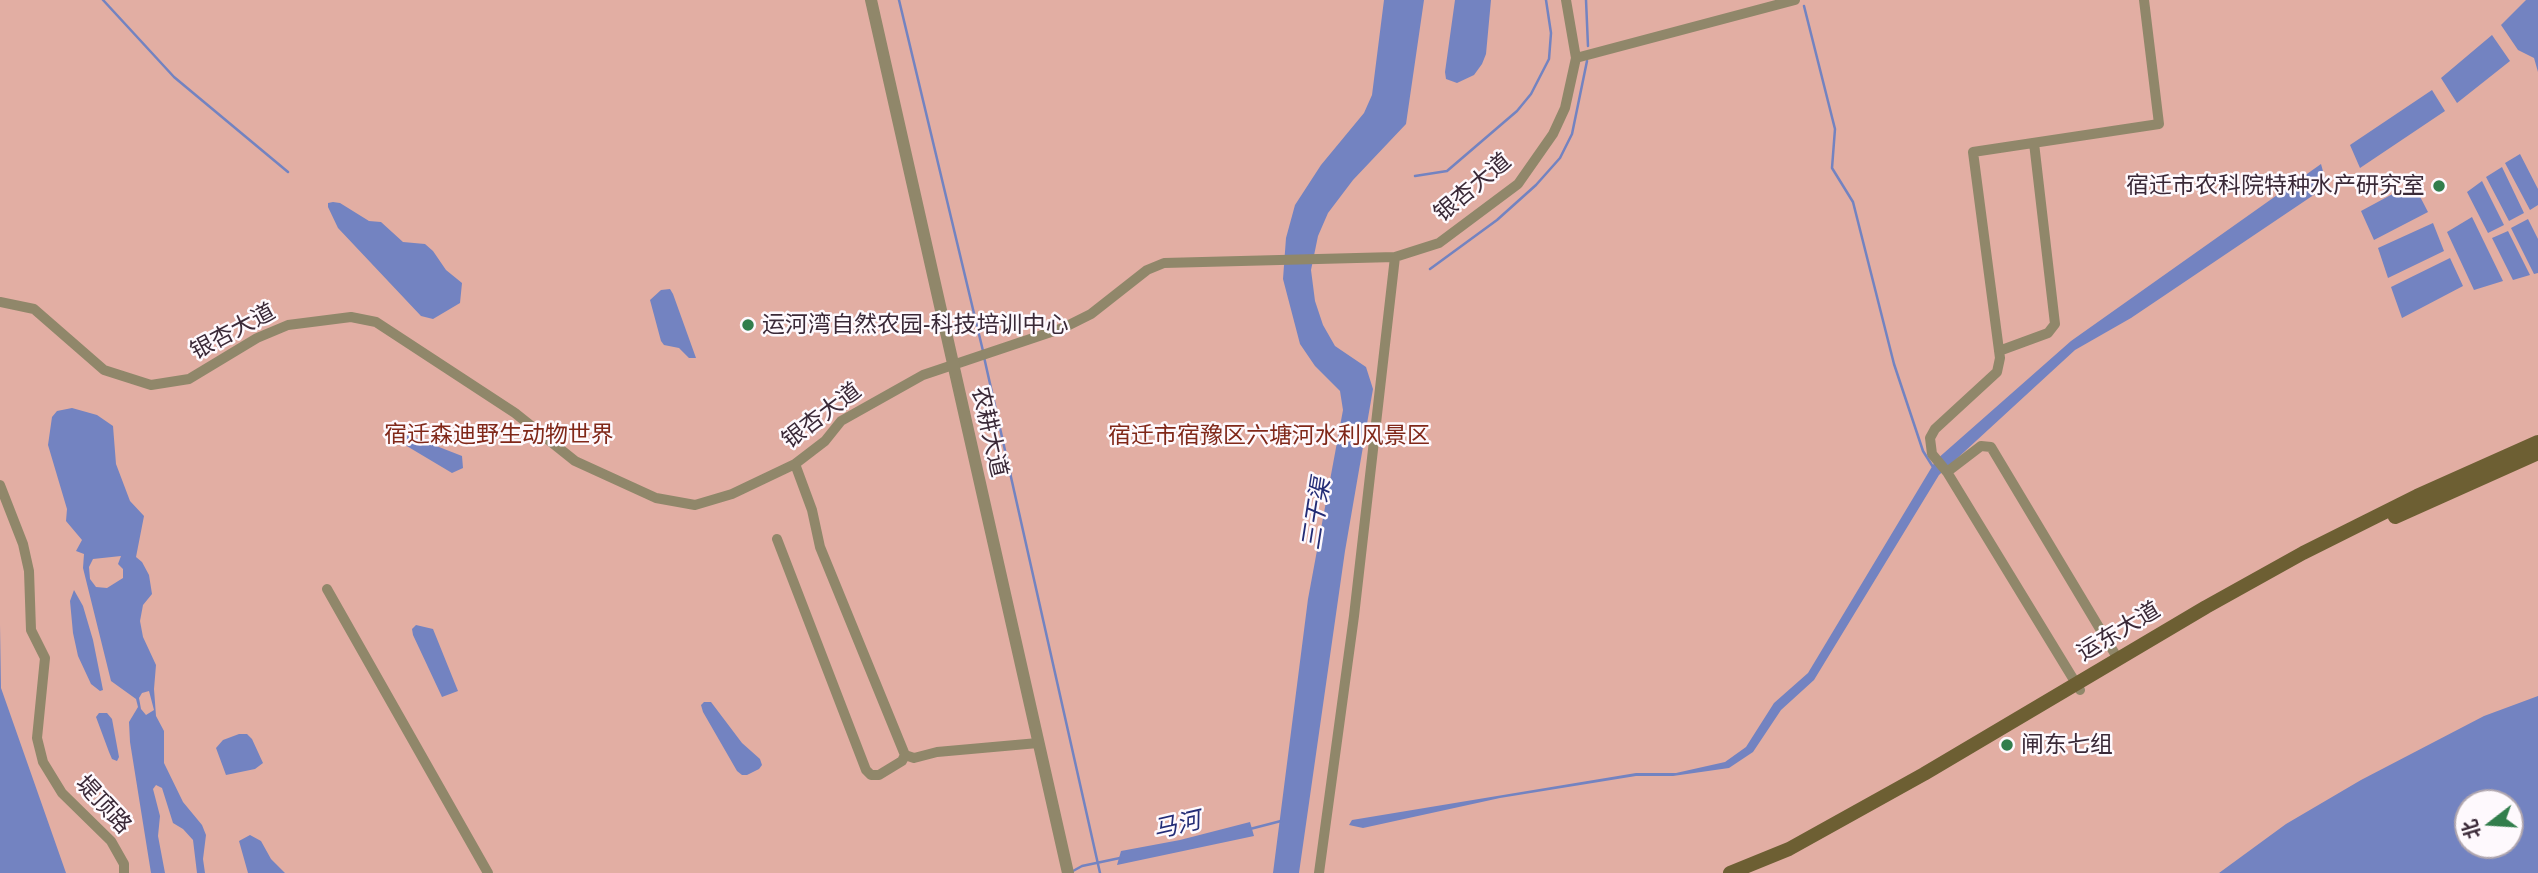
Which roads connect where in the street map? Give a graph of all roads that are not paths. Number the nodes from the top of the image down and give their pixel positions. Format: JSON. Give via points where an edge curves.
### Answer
{"nodes":[{"id":1,"x":872,"y":0,"type":"edge"},
{"id":2,"x":1566,"y":0,"type":"edge"},
{"id":3,"x":1795,"y":0,"type":"edge"},
{"id":4,"x":2144,"y":0,"type":"edge"},
{"id":5,"x":1576,"y":58,"type":"junction"},
{"id":6,"x":2034,"y":144,"type":"junction"},
{"id":7,"x":1395,"y":257,"type":"junction"},
{"id":8,"x":0,"y":302,"type":"edge"},
{"id":9,"x":1999,"y":351,"type":"junction"},
{"id":10,"x":952,"y":365,"type":"junction"},
{"id":11,"x":2538,"y":442,"type":"edge"},
{"id":12,"x":2538,"y":453,"type":"edge"},
{"id":13,"x":795,"y":464,"type":"junction"},
{"id":14,"x":1947,"y":472,"type":"junction"},
{"id":15,"x":0,"y":485,"type":"edge"},
{"id":16,"x":777,"y":539,"type":"dead end"},
{"id":17,"x":327,"y":589,"type":"dead end"},
{"id":18,"x":2118,"y":659,"type":"junction"},
{"id":19,"x":2078,"y":687,"type":"junction"},
{"id":20,"x":1038,"y":743,"type":"junction"},
{"id":21,"x":905,"y":755,"type":"junction"},
{"id":22,"x":124,"y":873,"type":"edge"},
{"id":23,"x":488,"y":873,"type":"edge"},
{"id":24,"x":1068,"y":873,"type":"edge"},
{"id":25,"x":1319,"y":873,"type":"edge"},
{"id":26,"x":1730,"y":873,"type":"edge"},
{"id":27,"x":1751,"y":873,"type":"edge"}],
"edges":[{"from":1,"to":10,"type":"street","name":"农耕大道"},
{"from":2,"to":5,"type":"street","name":"银杏大道"},
{"from":3,"to":5,"type":"street"},
{"from":4,"to":6,"type":"street","via":[[2159,124]]},
{"from":5,"to":7,"type":"street","name":"银杏大道","via":[[1565,108],[1518,184],[1439,243]]},
{"from":6,"to":9,"type":"street","via":[[2054,324],[2048,333]]},
{"from":6,"to":9,"type":"street","via":[[1973,152]]},
{"from":7,"to":10,"type":"street","name":"银杏大道","via":[[1164,264],[1147,270],[1091,314],[1063,328]]},
{"from":7,"to":25,"type":"street"},
{"from":8,"to":13,"type":"street","name":"银杏大道","via":[[34,309],[104,370],[151,385],[189,379],[288,325],[351,317],[376,322],[514,413],[575,461],[656,498],[678,503],[695,505],[732,494]]},
{"from":9,"to":14,"type":"street","via":[[1997,372],[1930,438],[1932,454]]},
{"from":10,"to":13,"type":"street","name":"银杏大道","via":[[889,392],[841,421],[825,441]]},
{"from":10,"to":20,"type":"street","name":"农耕大道"},
{"from":11,"to":18,"type":"main road","name":"运东大道","via":[[2303,553]]},
{"from":12,"to":19,"type":"main road","name":"运东大道","via":[[2305,559]]},
{"from":13,"to":21,"type":"street","via":[[820,547]]},
{"from":14,"to":18,"type":"street","via":[[1980,446],[1991,447]]},
{"from":14,"to":19,"type":"street"},
{"from":15,"to":22,"type":"street","name":"堤顶路","via":[[23,544],[31,630],[45,658],[37,719],[43,762],[62,793],[111,841]]},
{"from":16,"to":21,"type":"street","via":[[866,770],[879,775]]},
{"from":17,"to":23,"type":"street"},
{"from":18,"to":19,"type":"main road","name":"运东大道"},
{"from":19,"to":26,"type":"main road","name":"运东大道","via":[[1813,836]]},
{"from":19,"to":27,"type":"main road","name":"运东大道","via":[[1930,781]]},
{"from":20,"to":21,"type":"street","via":[[914,758]]},
{"from":20,"to":24,"type":"street","name":"农耕大道"}]}
